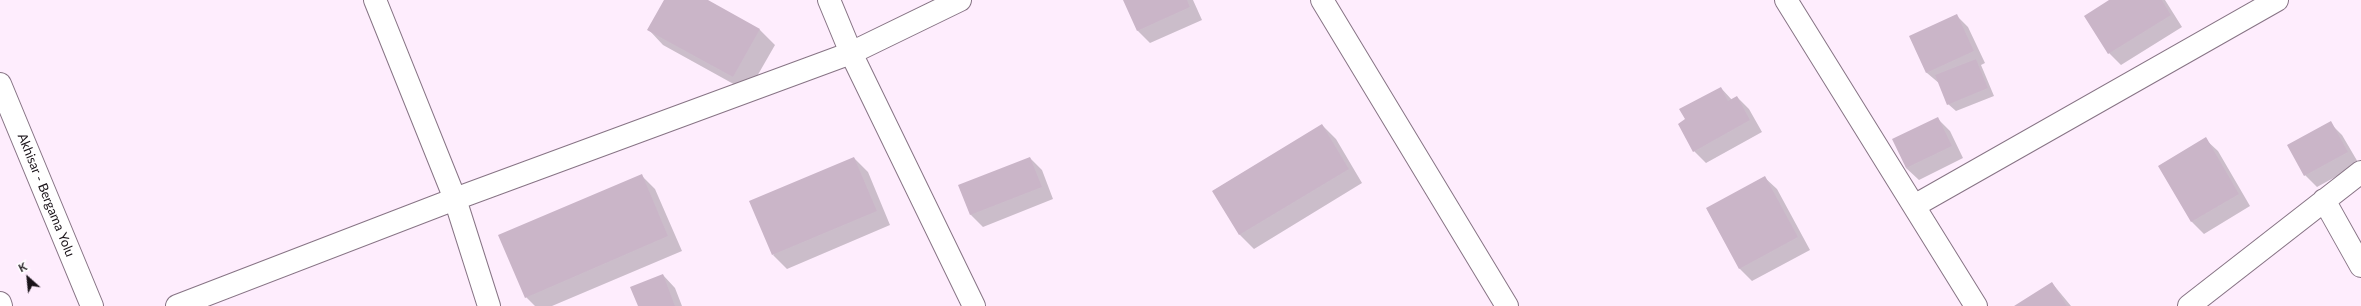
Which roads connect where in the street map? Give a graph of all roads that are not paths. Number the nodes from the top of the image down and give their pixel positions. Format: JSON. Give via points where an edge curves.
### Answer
{"nodes":[{"id":1,"x":375,"y":0,"type":"edge"},
{"id":2,"x":829,"y":0,"type":"edge"},
{"id":3,"x":960,"y":0,"type":"edge"},
{"id":4,"x":1322,"y":0,"type":"edge"},
{"id":5,"x":1786,"y":0,"type":"edge"},
{"id":6,"x":2278,"y":0,"type":"edge"},
{"id":7,"x":851,"y":53,"type":"junction"},
{"id":8,"x":0,"y":84,"type":"edge"},
{"id":9,"x":2361,"y":172,"type":"edge"},
{"id":10,"x":455,"y":199,"type":"junction"},
{"id":11,"x":2324,"y":200,"type":"junction"},
{"id":12,"x":1914,"y":206,"type":"junction"},
{"id":13,"x":2361,"y":266,"type":"edge"},
{"id":14,"x":0,"y":303,"type":"edge"},
{"id":15,"x":1,"y":306,"type":"edge"},
{"id":16,"x":92,"y":306,"type":"edge"},
{"id":17,"x":177,"y":306,"type":"edge"},
{"id":18,"x":489,"y":306,"type":"edge"},
{"id":19,"x":974,"y":306,"type":"edge"},
{"id":20,"x":1507,"y":306,"type":"edge"},
{"id":21,"x":1976,"y":306,"type":"edge"},
{"id":22,"x":2189,"y":306,"type":"edge"}],
"edges":[{"from":1,"to":10,"type":"street"},
{"from":2,"to":7,"type":"street"},
{"from":3,"to":7,"type":"street"},
{"from":4,"to":20,"type":"street"},
{"from":5,"to":12,"type":"street"},
{"from":6,"to":12,"type":"street"},
{"from":7,"to":10,"type":"street"},
{"from":7,"to":19,"type":"street"},
{"from":8,"to":16,"type":"street","name":"Akhisar - Bergama Yolu"},
{"from":9,"to":11,"type":"street"},
{"from":10,"to":17,"type":"street"},
{"from":10,"to":18,"type":"street"},
{"from":11,"to":13,"type":"street"},
{"from":11,"to":22,"type":"street"},
{"from":12,"to":21,"type":"street"},
{"from":14,"to":15,"type":"street"}]}
